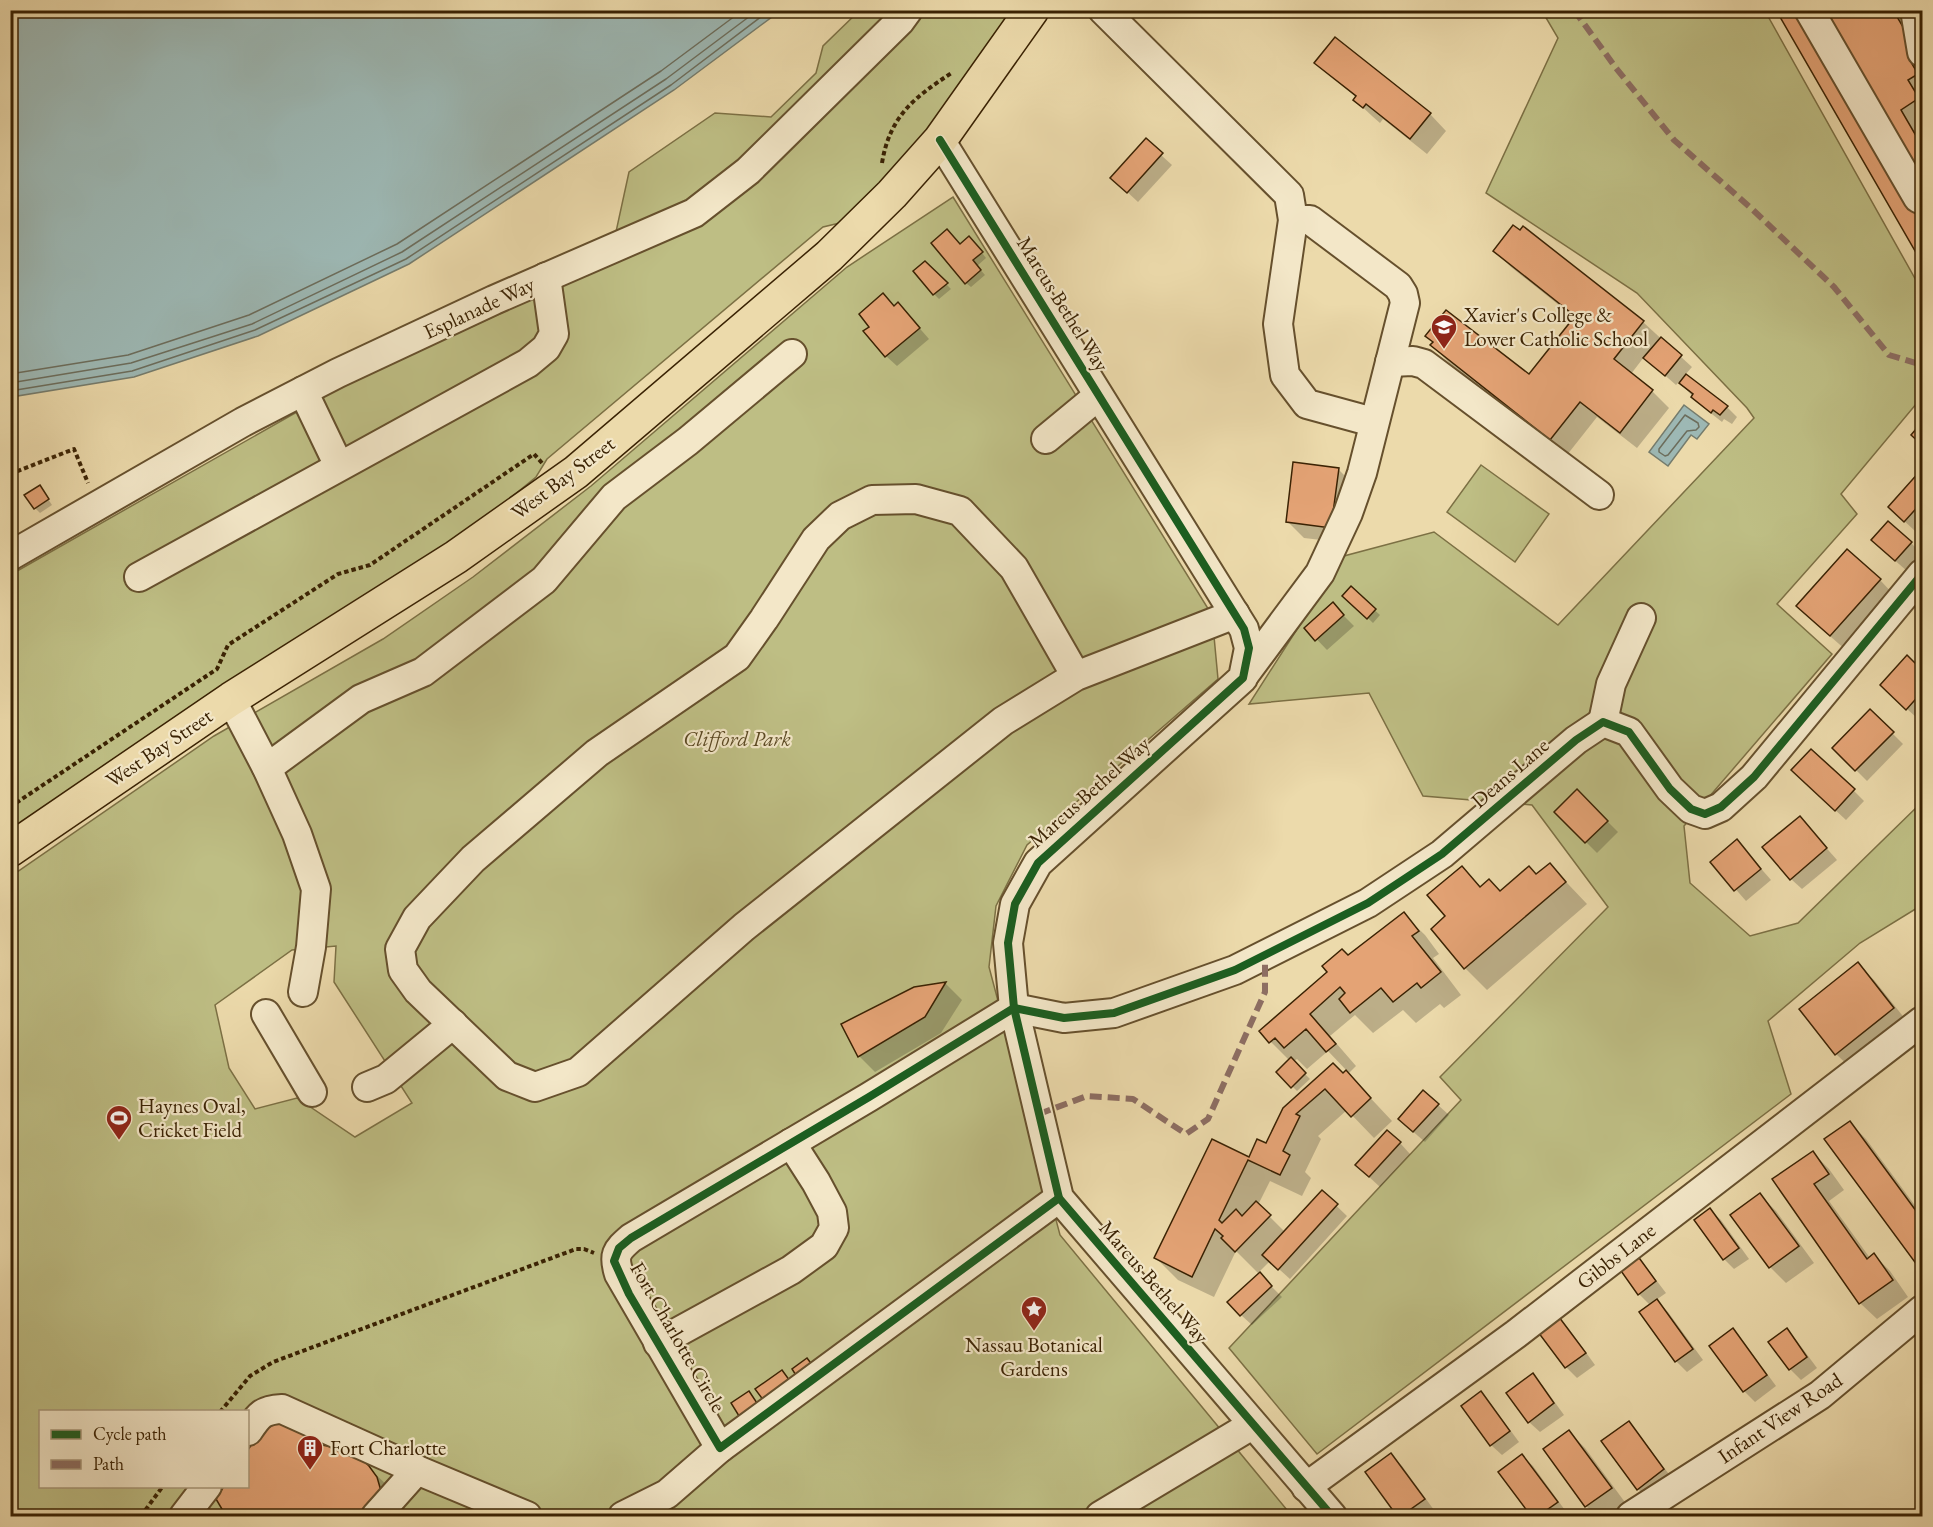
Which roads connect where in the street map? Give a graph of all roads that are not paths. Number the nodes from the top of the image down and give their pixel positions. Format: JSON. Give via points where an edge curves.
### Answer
{"nodes":[{"id":1,"x":908,"y":10,"type":"edge"},
{"id":2,"x":1032,"y":10,"type":"edge"},
{"id":3,"x":1103,"y":10,"type":"edge"},
{"id":4,"x":1809,"y":10,"type":"edge"},
{"id":5,"x":1915,"y":10,"type":"edge"},
{"id":6,"x":1923,"y":52,"type":"edge"},
{"id":7,"x":940,"y":140,"type":"junction"},
{"id":8,"x":1923,"y":200,"type":"edge"},
{"id":9,"x":1293,"y":220,"type":"junction"},
{"id":10,"x":546,"y":277,"type":"junction"},
{"id":11,"x":792,"y":354,"type":"dead end"},
{"id":12,"x":1390,"y":362,"type":"junction"},
{"id":13,"x":303,"y":391,"type":"junction"},
{"id":14,"x":1098,"y":396,"type":"junction"},
{"id":15,"x":1374,"y":422,"type":"junction"},
{"id":16,"x":1046,"y":439,"type":"dead end"},
{"id":17,"x":339,"y":466,"type":"junction"},
{"id":18,"x":1599,"y":495,"type":"dead end"},
{"id":19,"x":10,"y":556,"type":"edge"},
{"id":20,"x":1923,"y":574,"type":"edge"},
{"id":21,"x":139,"y":577,"type":"dead end"},
{"id":22,"x":1235,"y":614,"type":"junction"},
{"id":23,"x":1641,"y":618,"type":"dead end"},
{"id":24,"x":1076,"y":676,"type":"junction"},
{"id":25,"x":1243,"y":678,"type":"junction"},
{"id":26,"x":231,"y":699,"type":"junction"},
{"id":27,"x":1603,"y":722,"type":"junction"},
{"id":28,"x":267,"y":768,"type":"junction"},
{"id":29,"x":10,"y":850,"type":"edge"},
{"id":30,"x":303,"y":992,"type":"dead end"},
{"id":31,"x":1014,"y":1008,"type":"junction"},
{"id":32,"x":266,"y":1014,"type":"dead end"},
{"id":33,"x":1922,"y":1022,"type":"edge"},
{"id":34,"x":453,"y":1024,"type":"junction"},
{"id":35,"x":367,"y":1087,"type":"dead end"},
{"id":36,"x":312,"y":1092,"type":"dead end"},
{"id":37,"x":791,"y":1143,"type":"junction"},
{"id":38,"x":1059,"y":1198,"type":"junction"},
{"id":39,"x":1923,"y":1310,"type":"edge"},
{"id":40,"x":658,"y":1343,"type":"junction"},
{"id":41,"x":1252,"y":1425,"type":"junction"},
{"id":42,"x":249,"y":1430,"type":"edge"},
{"id":43,"x":720,"y":1448,"type":"junction"},
{"id":44,"x":417,"y":1470,"type":"junction"},
{"id":45,"x":1306,"y":1487,"type":"junction"},
{"id":46,"x":205,"y":1488,"type":"edge"},
{"id":47,"x":184,"y":1516,"type":"edge"},
{"id":48,"x":376,"y":1516,"type":"edge"},
{"id":49,"x":527,"y":1516,"type":"edge"},
{"id":50,"x":623,"y":1516,"type":"edge"},
{"id":51,"x":1100,"y":1516,"type":"edge"},
{"id":52,"x":1332,"y":1516,"type":"edge"},
{"id":53,"x":1631,"y":1516,"type":"edge"}],
"edges":[{"from":1,"to":10,"type":"street","name":"Esplanade Way","via":[[748,171],[694,213]]},
{"from":2,"to":7,"type":"highway","name":"West Bay Street"},
{"from":3,"to":9,"type":"street","via":[[1289,195]]},
{"from":4,"to":8,"type":"street","via":[[1918,198]]},
{"from":5,"to":6,"type":"street"},
{"from":7,"to":14,"type":"street","name":"Marcus Bethel Way"},
{"from":7,"to":26,"type":"highway","name":"West Bay Street","via":[[829,256],[576,472],[456,557]]},
{"from":9,"to":12,"type":"street","via":[[1310,220],[1398,286],[1405,303]]},
{"from":9,"to":15,"type":"street","via":[[1278,324],[1285,375],[1307,404]]},
{"from":10,"to":13,"type":"street","name":"Esplanade Way"},
{"from":10,"to":17,"type":"street","via":[[554,334],[546,348],[528,363]]},
{"from":11,"to":28,"type":"street","via":[[614,497],[544,580],[423,672],[362,699]]},
{"from":12,"to":15,"type":"street"},
{"from":12,"to":18,"type":"street","via":[[1424,364]]},
{"from":13,"to":17,"type":"street"},
{"from":13,"to":19,"type":"street","name":"Esplanade Way"},
{"from":14,"to":16,"type":"street"},
{"from":14,"to":22,"type":"street","name":"Marcus Bethel Way"},
{"from":15,"to":25,"type":"street","via":[[1362,473],[1320,573]]},
{"from":17,"to":21,"type":"street"},
{"from":20,"to":27,"type":"street","via":[[1754,777],[1721,807],[1705,814],[1691,809],[1670,789],[1629,732]]},
{"from":22,"to":24,"type":"street"},
{"from":22,"to":25,"type":"street","name":"Marcus Bethel Way","via":[[1249,648]]},
{"from":23,"to":27,"type":"street","via":[[1611,684]]},
{"from":24,"to":34,"type":"street","via":[[975,743],[744,927],[578,1071],[534,1087],[507,1076]]},
{"from":24,"to":34,"type":"street","via":[[1014,568],[960,511],[916,499],[883,500],[840,516],[816,539],[737,657],[597,753],[473,860],[417,918],[400,949],[403,970]]},
{"from":25,"to":31,"type":"street","name":"Marcus Bethel Way","via":[[1038,862],[1015,904],[1008,943]]},
{"from":26,"to":28,"type":"street"},
{"from":26,"to":29,"type":"highway","name":"West Bay Street"},
{"from":27,"to":31,"type":"street","name":"Deans Lane","via":[[1576,740],[1442,855],[1368,903],[1245,965],[1114,1013],[1064,1018]]},
{"from":28,"to":30,"type":"street","via":[[316,888]]},
{"from":31,"to":37,"type":"street","name":"Fort Charlotte Circle"},
{"from":31,"to":38,"type":"street","name":"Marcus Bethel Way"},
{"from":32,"to":36,"type":"street"},
{"from":33,"to":45,"type":"street","name":"Gibbs Lane","via":[[1516,1334]]},
{"from":34,"to":35,"type":"street","via":[[386,1079]]},
{"from":37,"to":40,"type":"street","name":"Fort Charlotte Circle","via":[[619,1248],[614,1261]]},
{"from":37,"to":40,"type":"street","via":[[832,1212],[834,1228],[824,1246],[791,1270]]},
{"from":38,"to":41,"type":"street","name":"Marcus Bethel Way"},
{"from":38,"to":43,"type":"street","name":"Fort Charlotte Circle"},
{"from":39,"to":53,"type":"street","name":"Infant View Road","via":[[1820,1395]]},
{"from":40,"to":43,"type":"street","name":"Fort Charlotte Circle"},
{"from":41,"to":45,"type":"street","name":"Marcus Bethel Way"},
{"from":41,"to":51,"type":"street"},
{"from":42,"to":44,"type":"street","via":[[260,1414],[282,1409]]},
{"from":43,"to":50,"type":"street","name":"Fort Charlotte Circle","via":[[667,1494]]},
{"from":44,"to":48,"type":"street"},
{"from":44,"to":49,"type":"street"},
{"from":45,"to":52,"type":"street","name":"Marcus Bethel Way"},
{"from":46,"to":47,"type":"street"}]}
